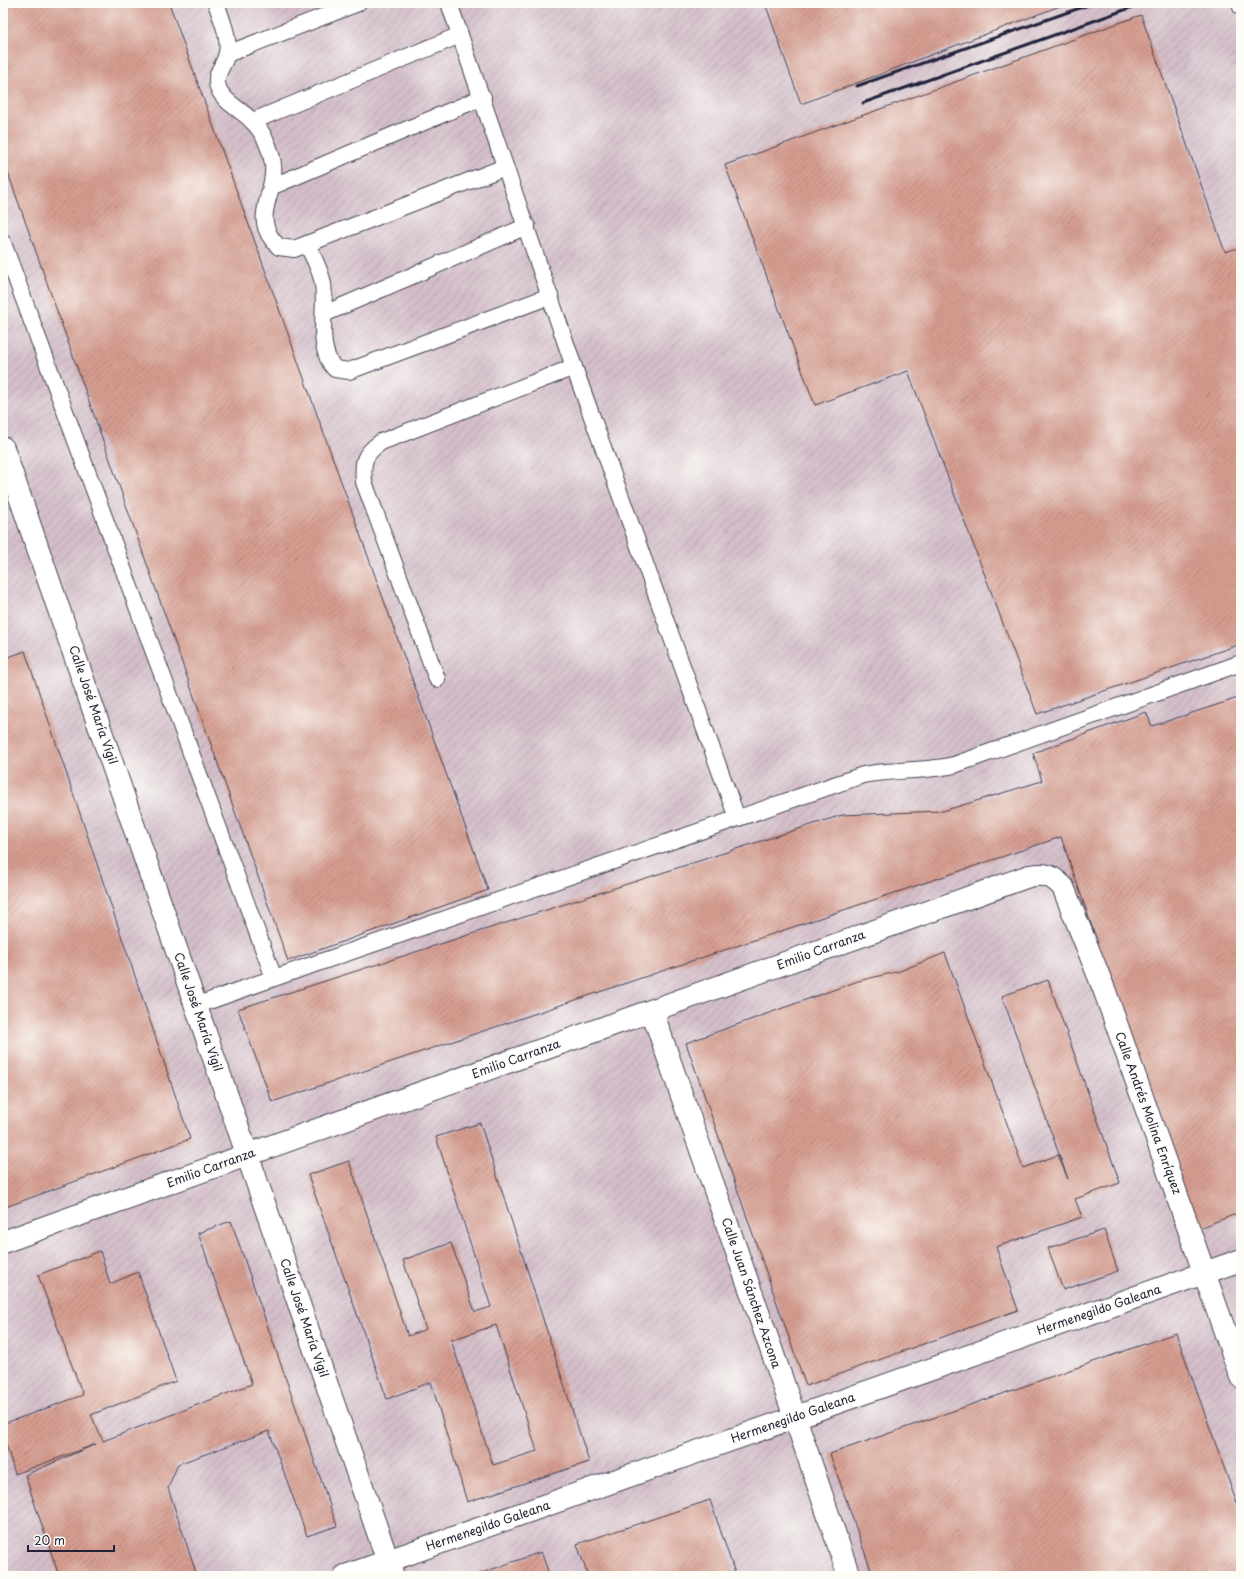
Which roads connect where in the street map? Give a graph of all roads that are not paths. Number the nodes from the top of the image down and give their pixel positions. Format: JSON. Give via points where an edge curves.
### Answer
{"nodes":[{"id":1,"x":216,"y":3,"type":"edge"},
{"id":2,"x":358,"y":3,"type":"edge"},
{"id":3,"x":449,"y":3,"type":"edge"},
{"id":4,"x":1240,"y":3,"type":"edge"},
{"id":5,"x":1241,"y":7,"type":"edge"},
{"id":6,"x":460,"y":35,"type":"junction"},
{"id":7,"x":227,"y":54,"type":"junction"},
{"id":8,"x":483,"y":97,"type":"junction"},
{"id":9,"x":253,"y":121,"type":"junction"},
{"id":10,"x":505,"y":167,"type":"junction"},
{"id":11,"x":271,"y":188,"type":"junction"},
{"id":12,"x":527,"y":226,"type":"junction"},
{"id":13,"x":3,"y":243,"type":"edge"},
{"id":14,"x":307,"y":244,"type":"junction"},
{"id":15,"x":550,"y":296,"type":"junction"},
{"id":16,"x":324,"y":314,"type":"junction"},
{"id":17,"x":574,"y":367,"type":"junction"},
{"id":18,"x":3,"y":448,"type":"edge"},
{"id":19,"x":1241,"y":663,"type":"edge"},
{"id":20,"x":437,"y":679,"type":"dead end"},
{"id":21,"x":737,"y":818,"type":"junction"},
{"id":22,"x":1029,"y":876,"type":"joint"},
{"id":23,"x":274,"y":978,"type":"junction"},
{"id":24,"x":195,"y":1006,"type":"junction"},
{"id":25,"x":652,"y":1011,"type":"junction"},
{"id":26,"x":248,"y":1155,"type":"junction"},
{"id":27,"x":3,"y":1242,"type":"edge"},
{"id":28,"x":1241,"y":1260,"type":"edge"},
{"id":29,"x":1205,"y":1273,"type":"junction"},
{"id":30,"x":1241,"y":1377,"type":"edge"},
{"id":31,"x":795,"y":1417,"type":"junction"},
{"id":32,"x":391,"y":1568,"type":"edge"},
{"id":33,"x":345,"y":1576,"type":"edge"},
{"id":34,"x":849,"y":1576,"type":"edge"}],
"edges":[{"from":1,"to":7,"type":"lane","via":[[228,44]]},
{"from":2,"to":7,"type":"lane"},
{"from":3,"to":6,"type":"lane"},
{"from":4,"to":5,"type":"lane"},
{"from":6,"to":8,"type":"lane"},
{"from":6,"to":9,"type":"lane"},
{"from":7,"to":9,"type":"lane","via":[[216,83],[231,105]]},
{"from":8,"to":10,"type":"lane"},
{"from":8,"to":11,"type":"lane"},
{"from":9,"to":11,"type":"lane","via":[[270,150],[273,165]]},
{"from":10,"to":12,"type":"lane"},
{"from":10,"to":14,"type":"lane"},
{"from":11,"to":14,"type":"lane","via":[[265,205],[264,219],[273,241],[279,246],[294,249]]},
{"from":12,"to":15,"type":"lane"},
{"from":12,"to":16,"type":"lane"},
{"from":13,"to":23,"type":"lane"},
{"from":14,"to":16,"type":"lane","via":[[322,282],[325,297]]},
{"from":15,"to":16,"type":"lane","via":[[349,371],[335,369],[327,356]]},
{"from":15,"to":17,"type":"lane"},
{"from":17,"to":20,"type":"lane","via":[[381,442],[364,458],[364,482]]},
{"from":17,"to":21,"type":"lane"},
{"from":18,"to":24,"type":"street","name":"Calle José María Vigil"},
{"from":19,"to":21,"type":"lane","via":[[954,765],[935,770],[882,772],[863,776]]},
{"from":21,"to":23,"type":"lane"},
{"from":22,"to":25,"type":"street","name":"Emilio Carranza"},
{"from":22,"to":29,"type":"street","name":"Calle Andrés Molina Enríquez","via":[[1044,874],[1054,878],[1064,887],[1104,989]]},
{"from":23,"to":24,"type":"lane"},
{"from":24,"to":26,"type":"street","name":"Calle José María Vigil"},
{"from":25,"to":26,"type":"street","name":"Emilio Carranza"},
{"from":25,"to":31,"type":"street","name":"Calle Juan Sánchez Azcona"},
{"from":26,"to":27,"type":"street","name":"Emilio Carranza"},
{"from":26,"to":32,"type":"street","name":"Calle José María Vigil"},
{"from":28,"to":29,"type":"street","name":"Hermenegildo Galeana"},
{"from":29,"to":30,"type":"street","name":"Calle Andrés Molina Enríquez"},
{"from":29,"to":31,"type":"street","name":"Hermenegildo Galeana"},
{"from":31,"to":32,"type":"street","name":"Hermenegildo Galeana"},
{"from":31,"to":34,"type":"street","name":"Calle Juan Sánchez Azcona"},
{"from":32,"to":33,"type":"street","name":"Hermenegildo Galeana"}]}
